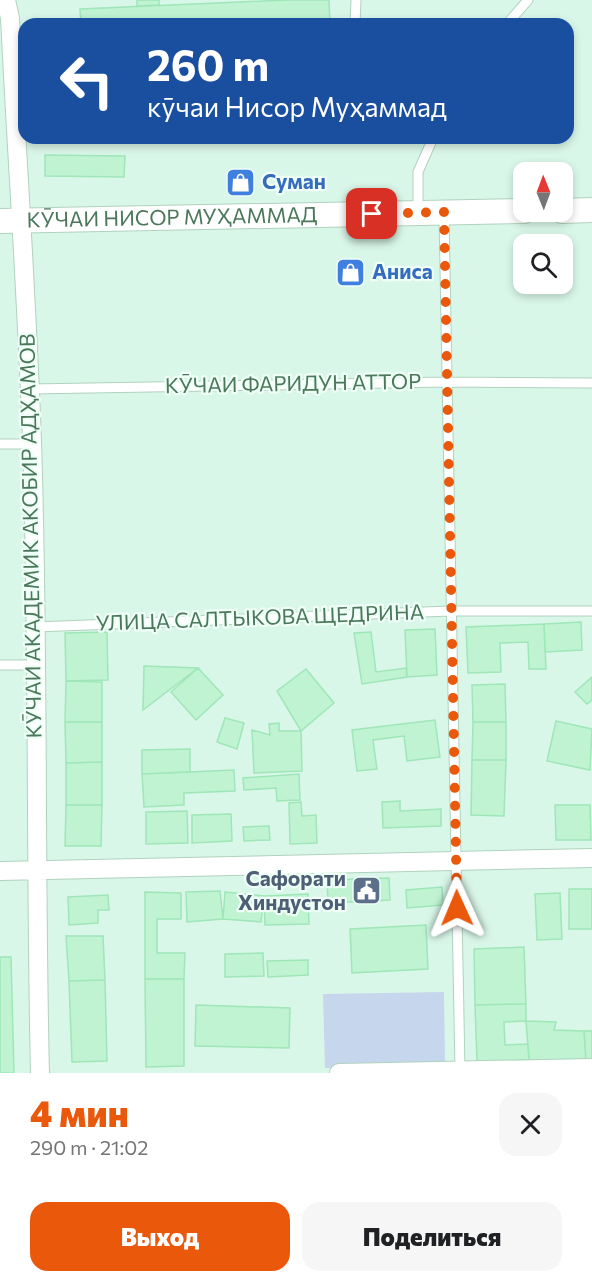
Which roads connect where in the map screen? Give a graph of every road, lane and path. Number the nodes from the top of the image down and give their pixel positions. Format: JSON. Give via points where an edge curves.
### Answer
{"nodes":[{"id":1,"x":6,"y":0,"type":"edge"},
{"id":2,"x":356,"y":0,"type":"edge"},
{"id":3,"x":528,"y":0,"type":"edge"},
{"id":4,"x":355,"y":18,"type":"edge"},
{"id":5,"x":512,"y":18,"type":"edge"},
{"id":6,"x":18,"y":63,"type":"edge"},
{"id":7,"x":430,"y":144,"type":"edge"},
{"id":8,"x":592,"y":210,"type":"edge"},
{"id":9,"x":513,"y":211,"type":"edge"},
{"id":10,"x":573,"y":211,"type":"edge"},
{"id":11,"x":444,"y":212,"type":"junction"},
{"id":12,"x":418,"y":213,"type":"junction"},
{"id":13,"x":10,"y":221,"type":"edge"},
{"id":14,"x":446,"y":382,"type":"junction"},
{"id":15,"x":592,"y":383,"type":"edge"},
{"id":16,"x":30,"y":389,"type":"junction"},
{"id":17,"x":0,"y":444,"type":"edge"},
{"id":18,"x":32,"y":444,"type":"junction"},
{"id":19,"x":450,"y":611,"type":"junction"},
{"id":20,"x":592,"y":611,"type":"edge"},
{"id":21,"x":35,"y":627,"type":"junction"},
{"id":22,"x":0,"y":665,"type":"edge"},
{"id":23,"x":37,"y":665,"type":"junction"},
{"id":24,"x":592,"y":858,"type":"edge"},
{"id":25,"x":456,"y":861,"type":"junction"},
{"id":26,"x":36,"y":870,"type":"junction"},
{"id":27,"x":0,"y":871,"type":"edge"},
{"id":28,"x":592,"y":1068,"type":"edge"},
{"id":29,"x":460,"y":1071,"type":"junction"},
{"id":30,"x":40,"y":1073,"type":"edge"},
{"id":31,"x":339,"y":1073,"type":"edge"}],
"edges":[{"from":1,"to":6,"type":"street","name":"КӮЧАИ АКАДЕМИК АКОБИР АДҲАМОВ"},
{"from":2,"to":4,"type":"lane"},
{"from":3,"to":5,"type":"lane"},
{"from":6,"to":13,"type":"street","name":"КӮЧАИ АКАДЕМИК АКОБИР АДҲАМОВ"},
{"from":7,"to":12,"type":"lane","via":[[418,172]]},
{"from":8,"to":10,"type":"street"},
{"from":9,"to":11,"type":"street","name":"КӮЧАИ НИСОР МУҲАММАД"},
{"from":11,"to":12,"type":"street","name":"КӮЧАИ НИСОР МУҲАММАД"},
{"from":11,"to":14,"type":"lane"},
{"from":12,"to":13,"type":"street","name":"КӮЧАИ НИСОР МУҲАММАД"},
{"from":13,"to":16,"type":"street","name":"КӮЧАИ АКАДЕМИК АКОБИР АДҲАМОВ"},
{"from":14,"to":15,"type":"lane","name":"КӮЧАИ ФАРИДУН АТТОР"},
{"from":14,"to":16,"type":"lane","name":"КӮЧАИ ФАРИДУН АТТОР"},
{"from":14,"to":19,"type":"lane"},
{"from":16,"to":18,"type":"street","name":"КӮЧАИ АКАДЕМИК АКОБИР АДҲАМОВ"},
{"from":17,"to":18,"type":"lane"},
{"from":18,"to":21,"type":"street","name":"КӮЧАИ АКАДЕМИК АКОБИР АДҲАМОВ"},
{"from":19,"to":20,"type":"lane","name":"УЛИЦА САЛТЫКОВА ЩЕДРИНА"},
{"from":19,"to":21,"type":"lane","name":"УЛИЦА САЛТЫКОВА ЩЕДРИНА"},
{"from":19,"to":25,"type":"lane"},
{"from":21,"to":23,"type":"street","name":"КӮЧАИ АКАДЕМИК АКОБИР АДҲАМОВ"},
{"from":22,"to":23,"type":"lane"},
{"from":23,"to":26,"type":"street","name":"КӮЧАИ АКАДЕМИК АКОБИР АДҲАМОВ"},
{"from":24,"to":25,"type":"street"},
{"from":25,"to":26,"type":"street"},
{"from":25,"to":29,"type":"lane"},
{"from":26,"to":27,"type":"street"},
{"from":26,"to":30,"type":"street","name":"КӮЧАИ АКАДЕМИК АКОБИР АДҲАМОВ"},
{"from":28,"to":29,"type":"street"},
{"from":29,"to":31,"type":"street"}]}
